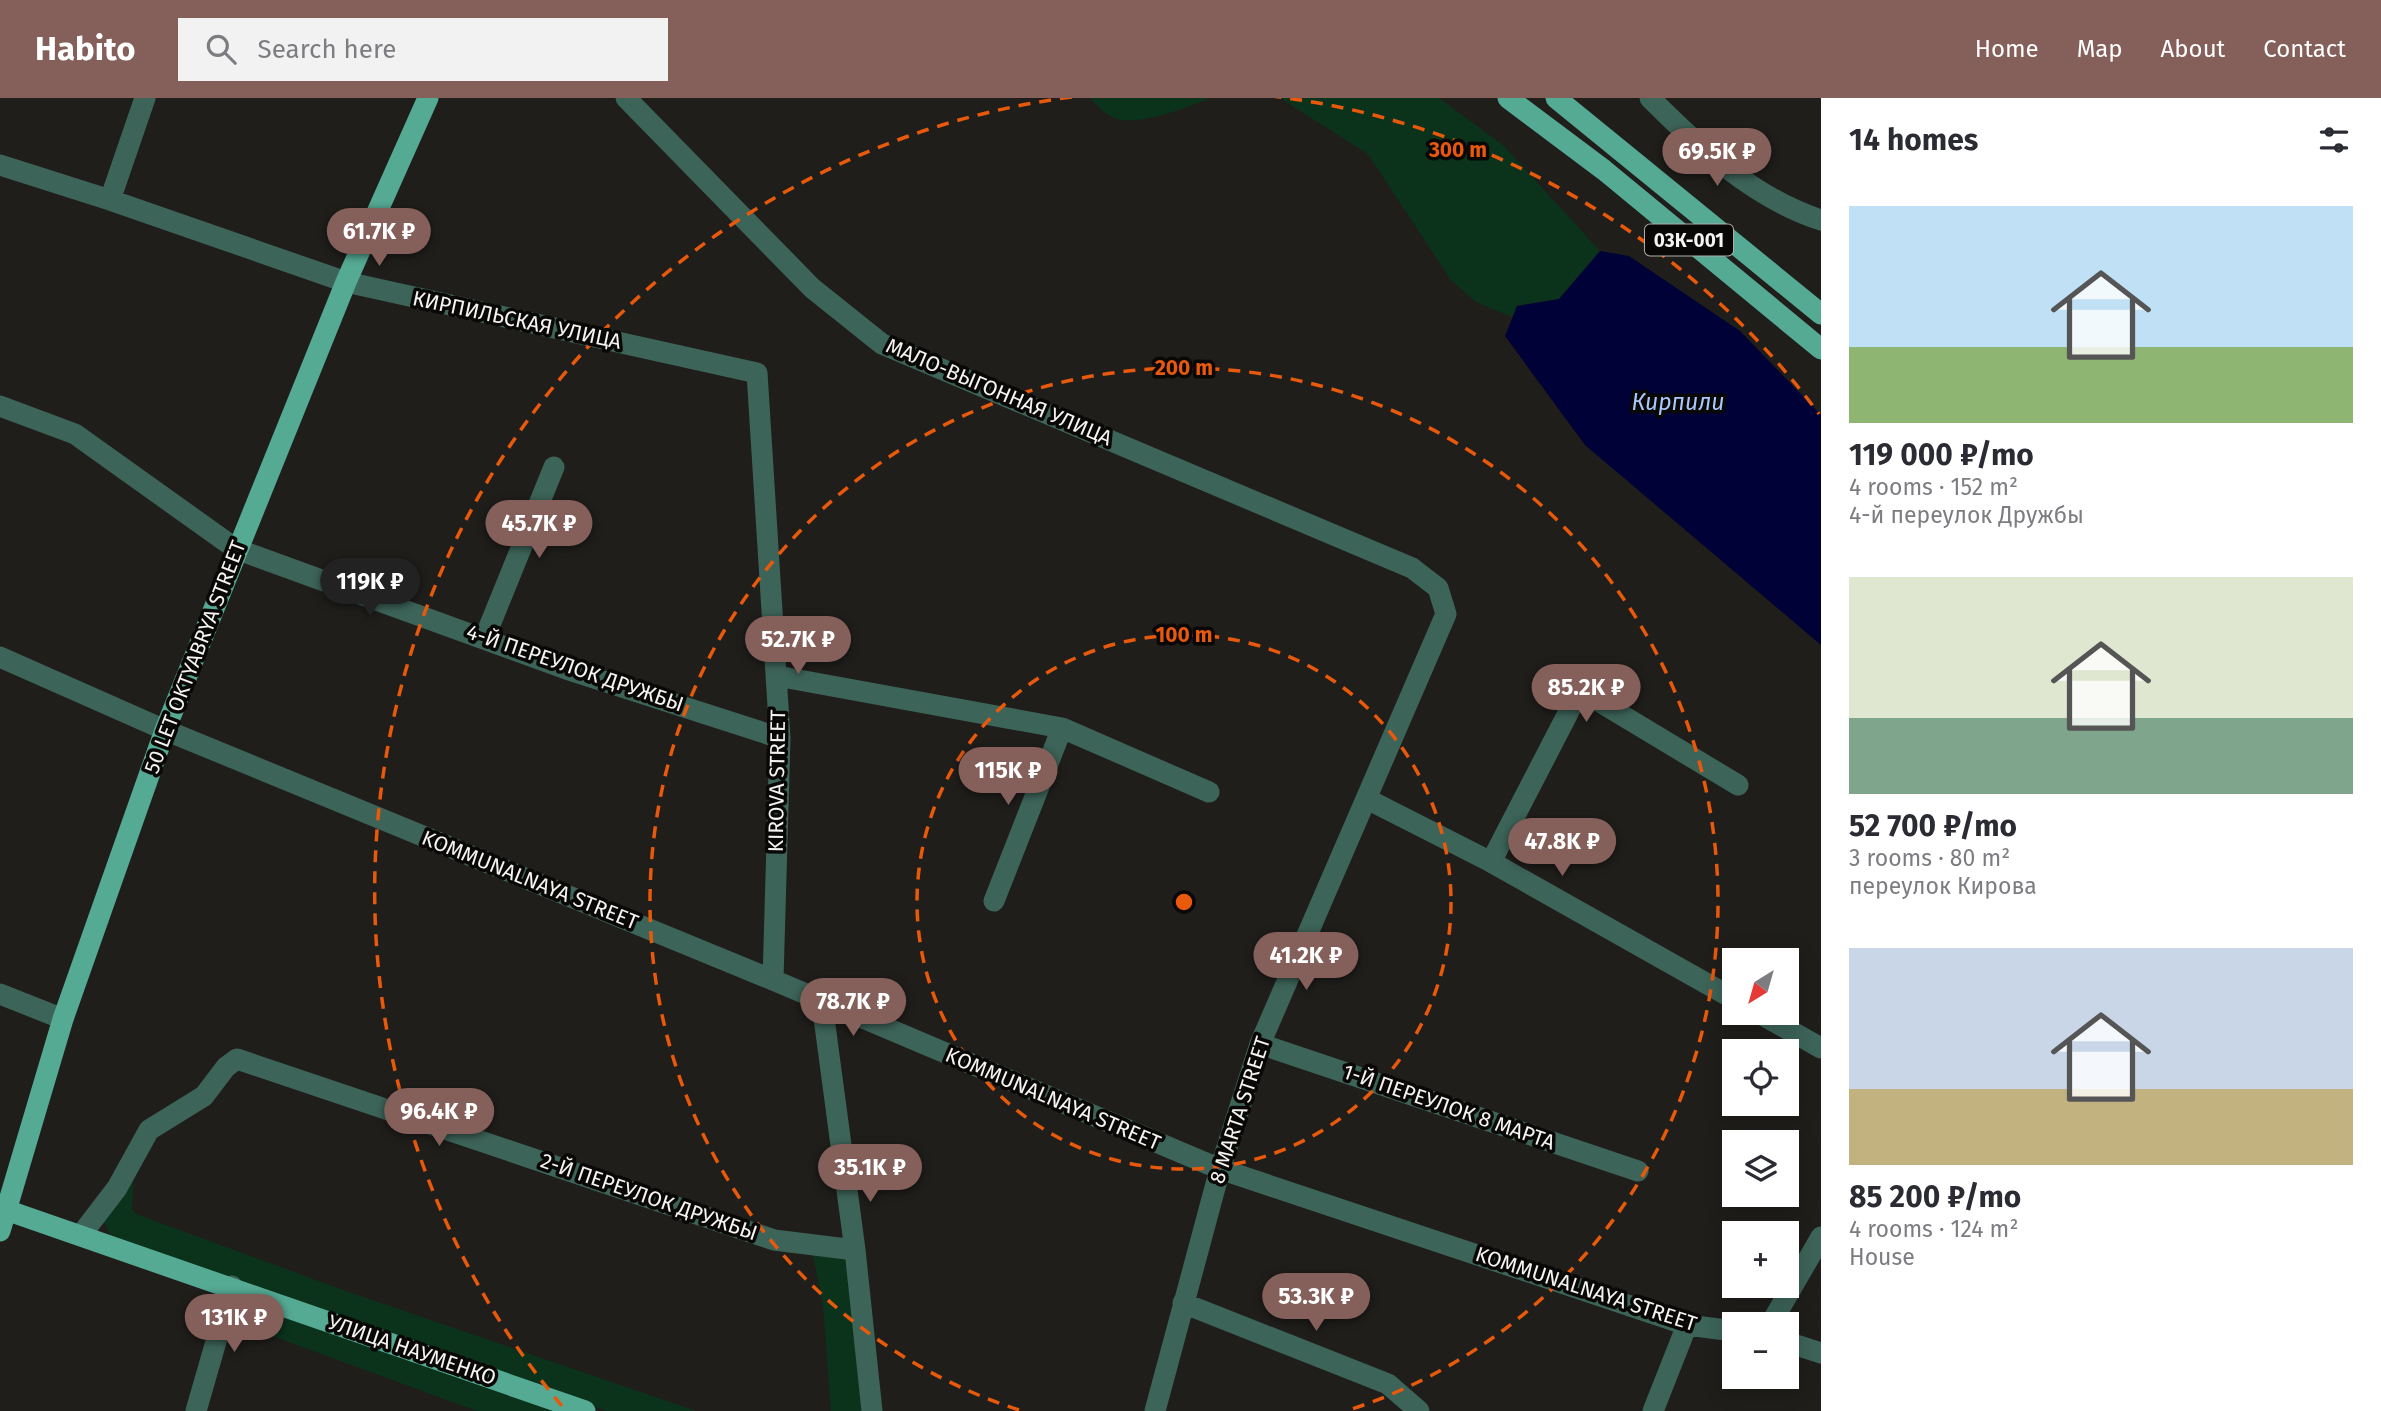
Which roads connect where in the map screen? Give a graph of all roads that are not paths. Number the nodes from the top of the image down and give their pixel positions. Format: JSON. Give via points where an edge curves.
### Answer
{"nodes":[{"id":1,"x":145,"y":98,"type":"edge"},
{"id":2,"x":428,"y":98,"type":"edge"},
{"id":3,"x":626,"y":98,"type":"edge"},
{"id":4,"x":1508,"y":98,"type":"edge"},
{"id":5,"x":1650,"y":98,"type":"edge"},
{"id":6,"x":1564,"y":104,"type":"edge"},
{"id":7,"x":0,"y":165,"type":"edge"},
{"id":8,"x":110,"y":200,"type":"junction"},
{"id":9,"x":1821,"y":220,"type":"edge"},
{"id":10,"x":346,"y":282,"type":"junction"},
{"id":11,"x":1821,"y":314,"type":"edge"},
{"id":12,"x":1821,"y":349,"type":"edge"},
{"id":13,"x":758,"y":373,"type":"joint"},
{"id":14,"x":0,"y":406,"type":"edge"},
{"id":15,"x":554,"y":467,"type":"dead end"},
{"id":16,"x":236,"y":549,"type":"junction"},
{"id":17,"x":1438,"y":588,"type":"joint"},
{"id":18,"x":485,"y":637,"type":"junction"},
{"id":19,"x":0,"y":657,"type":"edge"},
{"id":20,"x":777,"y":676,"type":"junction"},
{"id":21,"x":1062,"y":728,"type":"junction"},
{"id":22,"x":165,"y":730,"type":"junction"},
{"id":23,"x":780,"y":738,"type":"junction"},
{"id":24,"x":1738,"y":785,"type":"dead end"},
{"id":25,"x":1209,"y":792,"type":"dead end"},
{"id":26,"x":1367,"y":799,"type":"junction"},
{"id":27,"x":1491,"y":862,"type":"junction"},
{"id":28,"x":994,"y":901,"type":"dead end"},
{"id":29,"x":773,"y":980,"type":"junction"},
{"id":30,"x":1722,"y":992,"type":"edge"},
{"id":31,"x":0,"y":994,"type":"edge"},
{"id":32,"x":822,"y":1003,"type":"junction"},
{"id":33,"x":63,"y":1019,"type":"junction"},
{"id":34,"x":1782,"y":1026,"type":"edge"},
{"id":35,"x":1260,"y":1044,"type":"junction"},
{"id":36,"x":1821,"y":1048,"type":"edge"},
{"id":37,"x":1220,"y":1168,"type":"junction"},
{"id":38,"x":1638,"y":1171,"type":"dead end"},
{"id":39,"x":2,"y":1216,"type":"edge"},
{"id":40,"x":80,"y":1235,"type":"junction"},
{"id":41,"x":1821,"y":1237,"type":"edge"},
{"id":42,"x":855,"y":1250,"type":"junction"},
{"id":43,"x":232,"y":1286,"type":"junction"},
{"id":44,"x":1183,"y":1304,"type":"junction"},
{"id":45,"x":1778,"y":1312,"type":"edge"},
{"id":46,"x":1687,"y":1325,"type":"junction"},
{"id":47,"x":1722,"y":1329,"type":"edge"},
{"id":48,"x":1799,"y":1346,"type":"edge"},
{"id":49,"x":1821,"y":1353,"type":"edge"},
{"id":50,"x":196,"y":1411,"type":"edge"},
{"id":51,"x":586,"y":1411,"type":"edge"},
{"id":52,"x":872,"y":1411,"type":"edge"},
{"id":53,"x":1155,"y":1411,"type":"edge"},
{"id":54,"x":1419,"y":1411,"type":"edge"},
{"id":55,"x":1653,"y":1411,"type":"edge"}],
"edges":[{"from":1,"to":8,"type":"street"},
{"from":2,"to":10,"type":"main road","name":"50 LET OKTYABRYA STREET"},
{"from":3,"to":17,"type":"street","name":"МАЛО-ВЫГОННАЯ УЛИЦА","via":[[812,288],[882,344],[1412,568]]},
{"from":4,"to":12,"type":"main road","number":"03К-001","via":[[1604,170]]},
{"from":5,"to":9,"type":"street","via":[[1738,179]]},
{"from":6,"to":11,"type":"main road","number":"03К-001"},
{"from":7,"to":8,"type":"street","name":"КИРПИЛЬСКАЯ УЛИЦА"},
{"from":8,"to":10,"type":"street","name":"КИРПИЛЬСКАЯ УЛИЦА"},
{"from":10,"to":13,"type":"street","name":"КИРПИЛЬСКАЯ УЛИЦА"},
{"from":10,"to":16,"type":"main road","name":"50 LET OKTYABRYA STREET"},
{"from":13,"to":20,"type":"street","name":"KIROVA STREET"},
{"from":14,"to":16,"type":"street","name":"4-Й ПЕРЕУЛОК ДРУЖБЫ","via":[[75,434]]},
{"from":15,"to":18,"type":"street"},
{"from":16,"to":18,"type":"street","name":"4-Й ПЕРЕУЛОК ДРУЖБЫ"},
{"from":16,"to":22,"type":"main road","name":"50 LET OKTYABRYA STREET"},
{"from":17,"to":26,"type":"street","name":"8 MARTA STREET","via":[[1446,614]]},
{"from":18,"to":23,"type":"street","name":"4-Й ПЕРЕУЛОК ДРУЖБЫ","via":[[566,669]]},
{"from":19,"to":22,"type":"street","name":"KOMMUNALNAYA STREET"},
{"from":20,"to":21,"type":"street"},
{"from":20,"to":23,"type":"street","name":"KIROVA STREET"},
{"from":21,"to":25,"type":"street"},
{"from":21,"to":28,"type":"street"},
{"from":22,"to":29,"type":"street","name":"KOMMUNALNAYA STREET"},
{"from":22,"to":33,"type":"main road","name":"50 LET OKTYABRYA STREET"},
{"from":23,"to":29,"type":"street","name":"KIROVA STREET"},
{"from":24,"to":27,"type":"street","via":[[1580,691]]},
{"from":26,"to":27,"type":"street"},
{"from":26,"to":35,"type":"street","name":"8 MARTA STREET"},
{"from":27,"to":30,"type":"street"},
{"from":29,"to":32,"type":"street","name":"KOMMUNALNAYA STREET"},
{"from":31,"to":33,"type":"street"},
{"from":32,"to":37,"type":"street","name":"KOMMUNALNAYA STREET"},
{"from":32,"to":42,"type":"street"},
{"from":33,"to":39,"type":"main road","name":"50 LET OKTYABRYA STREET"},
{"from":34,"to":36,"type":"street"},
{"from":35,"to":37,"type":"street","name":"8 MARTA STREET"},
{"from":35,"to":38,"type":"street","name":"1-Й ПЕРЕУЛОК 8 МАРТА"},
{"from":37,"to":44,"type":"street","name":"8 MARTA STREET"},
{"from":37,"to":46,"type":"street","name":"KOMMUNALNAYA STREET"},
{"from":39,"to":40,"type":"main road","name":"УЛИЦА НАУМЕНКО"},
{"from":40,"to":42,"type":"street","name":"2-Й ПЕРЕУЛОК ДРУЖБЫ","via":[[120,1184],[149,1130],[204,1096],[237,1059],[774,1240]]},
{"from":40,"to":43,"type":"main road","name":"УЛИЦА НАУМЕНКО"},
{"from":41,"to":45,"type":"street"},
{"from":42,"to":52,"type":"street"},
{"from":43,"to":50,"type":"street"},
{"from":43,"to":51,"type":"main road","name":"УЛИЦА НАУМЕНКО"},
{"from":44,"to":53,"type":"street","name":"8 MARTA STREET"},
{"from":44,"to":54,"type":"street","via":[[1388,1384]]},
{"from":46,"to":47,"type":"street","name":"KOMMUNALNAYA STREET"},
{"from":46,"to":55,"type":"street"},
{"from":48,"to":49,"type":"street"}]}
